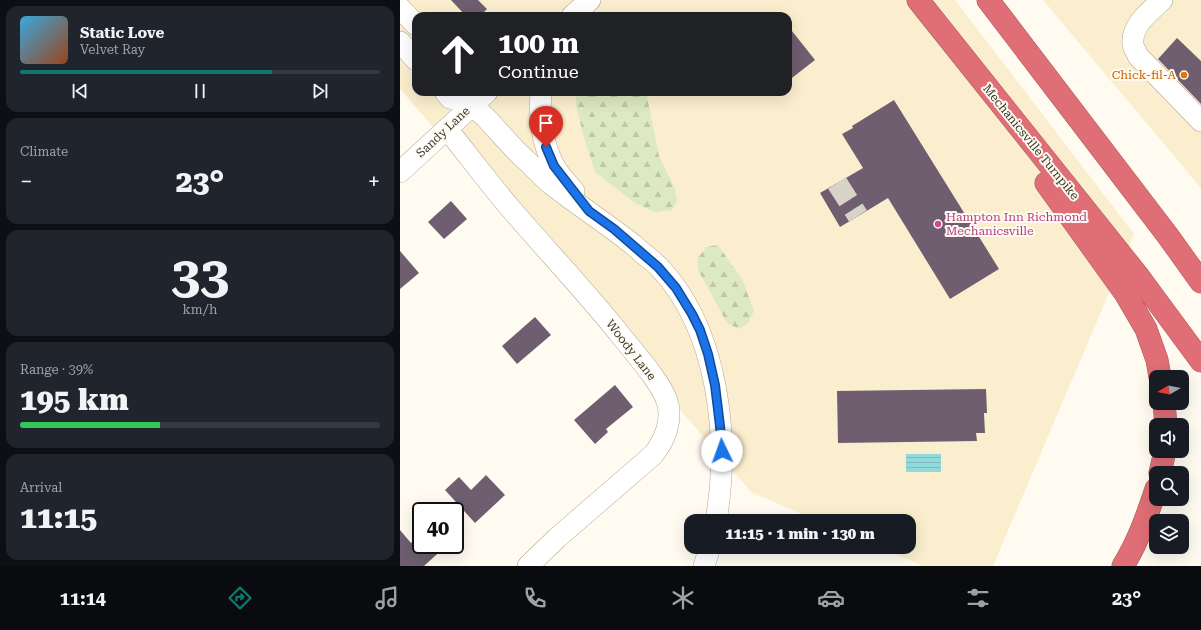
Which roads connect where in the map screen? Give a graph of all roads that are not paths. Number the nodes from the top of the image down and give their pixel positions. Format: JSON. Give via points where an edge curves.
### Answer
{"nodes":[{"id":1,"x":590,"y":0,"type":"edge"},
{"id":2,"x":915,"y":0,"type":"edge"},
{"id":3,"x":918,"y":0,"type":"edge"},
{"id":4,"x":988,"y":0,"type":"edge"},
{"id":5,"x":1162,"y":0,"type":"edge"},
{"id":6,"x":400,"y":8,"type":"edge"},
{"id":7,"x":576,"y":12,"type":"edge"},
{"id":8,"x":412,"y":21,"type":"edge"},
{"id":9,"x":1006,"y":23,"type":"junction"},
{"id":10,"x":400,"y":42,"type":"edge"},
{"id":11,"x":412,"y":56,"type":"edge"},
{"id":12,"x":448,"y":96,"type":"edge"},
{"id":13,"x":477,"y":96,"type":"edge"},
{"id":14,"x":540,"y":96,"type":"edge"},
{"id":15,"x":1201,"y":121,"type":"edge"},
{"id":16,"x":446,"y":129,"type":"junction"},
{"id":17,"x":400,"y":172,"type":"edge"},
{"id":18,"x":589,"y":211,"type":"junction"},
{"id":19,"x":1201,"y":258,"type":"edge"},
{"id":20,"x":1201,"y":282,"type":"edge"},
{"id":21,"x":1201,"y":361,"type":"edge"},
{"id":22,"x":1159,"y":370,"type":"edge"},
{"id":23,"x":1151,"y":506,"type":"edge"},
{"id":24,"x":717,"y":514,"type":"edge"},
{"id":25,"x":708,"y":554,"type":"edge"},
{"id":26,"x":528,"y":566,"type":"edge"},
{"id":27,"x":704,"y":566,"type":"edge"},
{"id":28,"x":1123,"y":566,"type":"edge"}],
"edges":[{"from":1,"to":7,"type":"street"},
{"from":2,"to":22,"type":"highway","via":[[1125,293],[1146,329]]},
{"from":3,"to":21,"type":"highway","name":"Mechanicsville Turnpike","via":[[1139,277]]},
{"from":4,"to":9,"type":"highway"},
{"from":5,"to":15,"type":"street","via":[[1140,22],[1134,34],[1133,45],[1138,56]]},
{"from":6,"to":8,"type":"street"},
{"from":9,"to":19,"type":"highway","via":[[1162,207]]},
{"from":9,"to":20,"type":"highway"},
{"from":10,"to":11,"type":"street"},
{"from":12,"to":13,"type":"street"},
{"from":13,"to":16,"type":"street","name":"Sandy Lane"},
{"from":13,"to":18,"type":"street","via":[[523,157],[551,183]]},
{"from":14,"to":18,"type":"street","via":[[541,127],[554,166]]},
{"from":16,"to":17,"type":"street","name":"Sandy Lane"},
{"from":16,"to":26,"type":"street","name":"Woody Lane","via":[[510,208],[604,315],[662,388],[667,403],[669,418],[666,433],[653,455]]},
{"from":18,"to":24,"type":"street","via":[[658,267],[676,288],[700,330],[715,385],[720,426],[722,463]]},
{"from":23,"to":28,"type":"highway"},
{"from":25,"to":27,"type":"street"}]}
